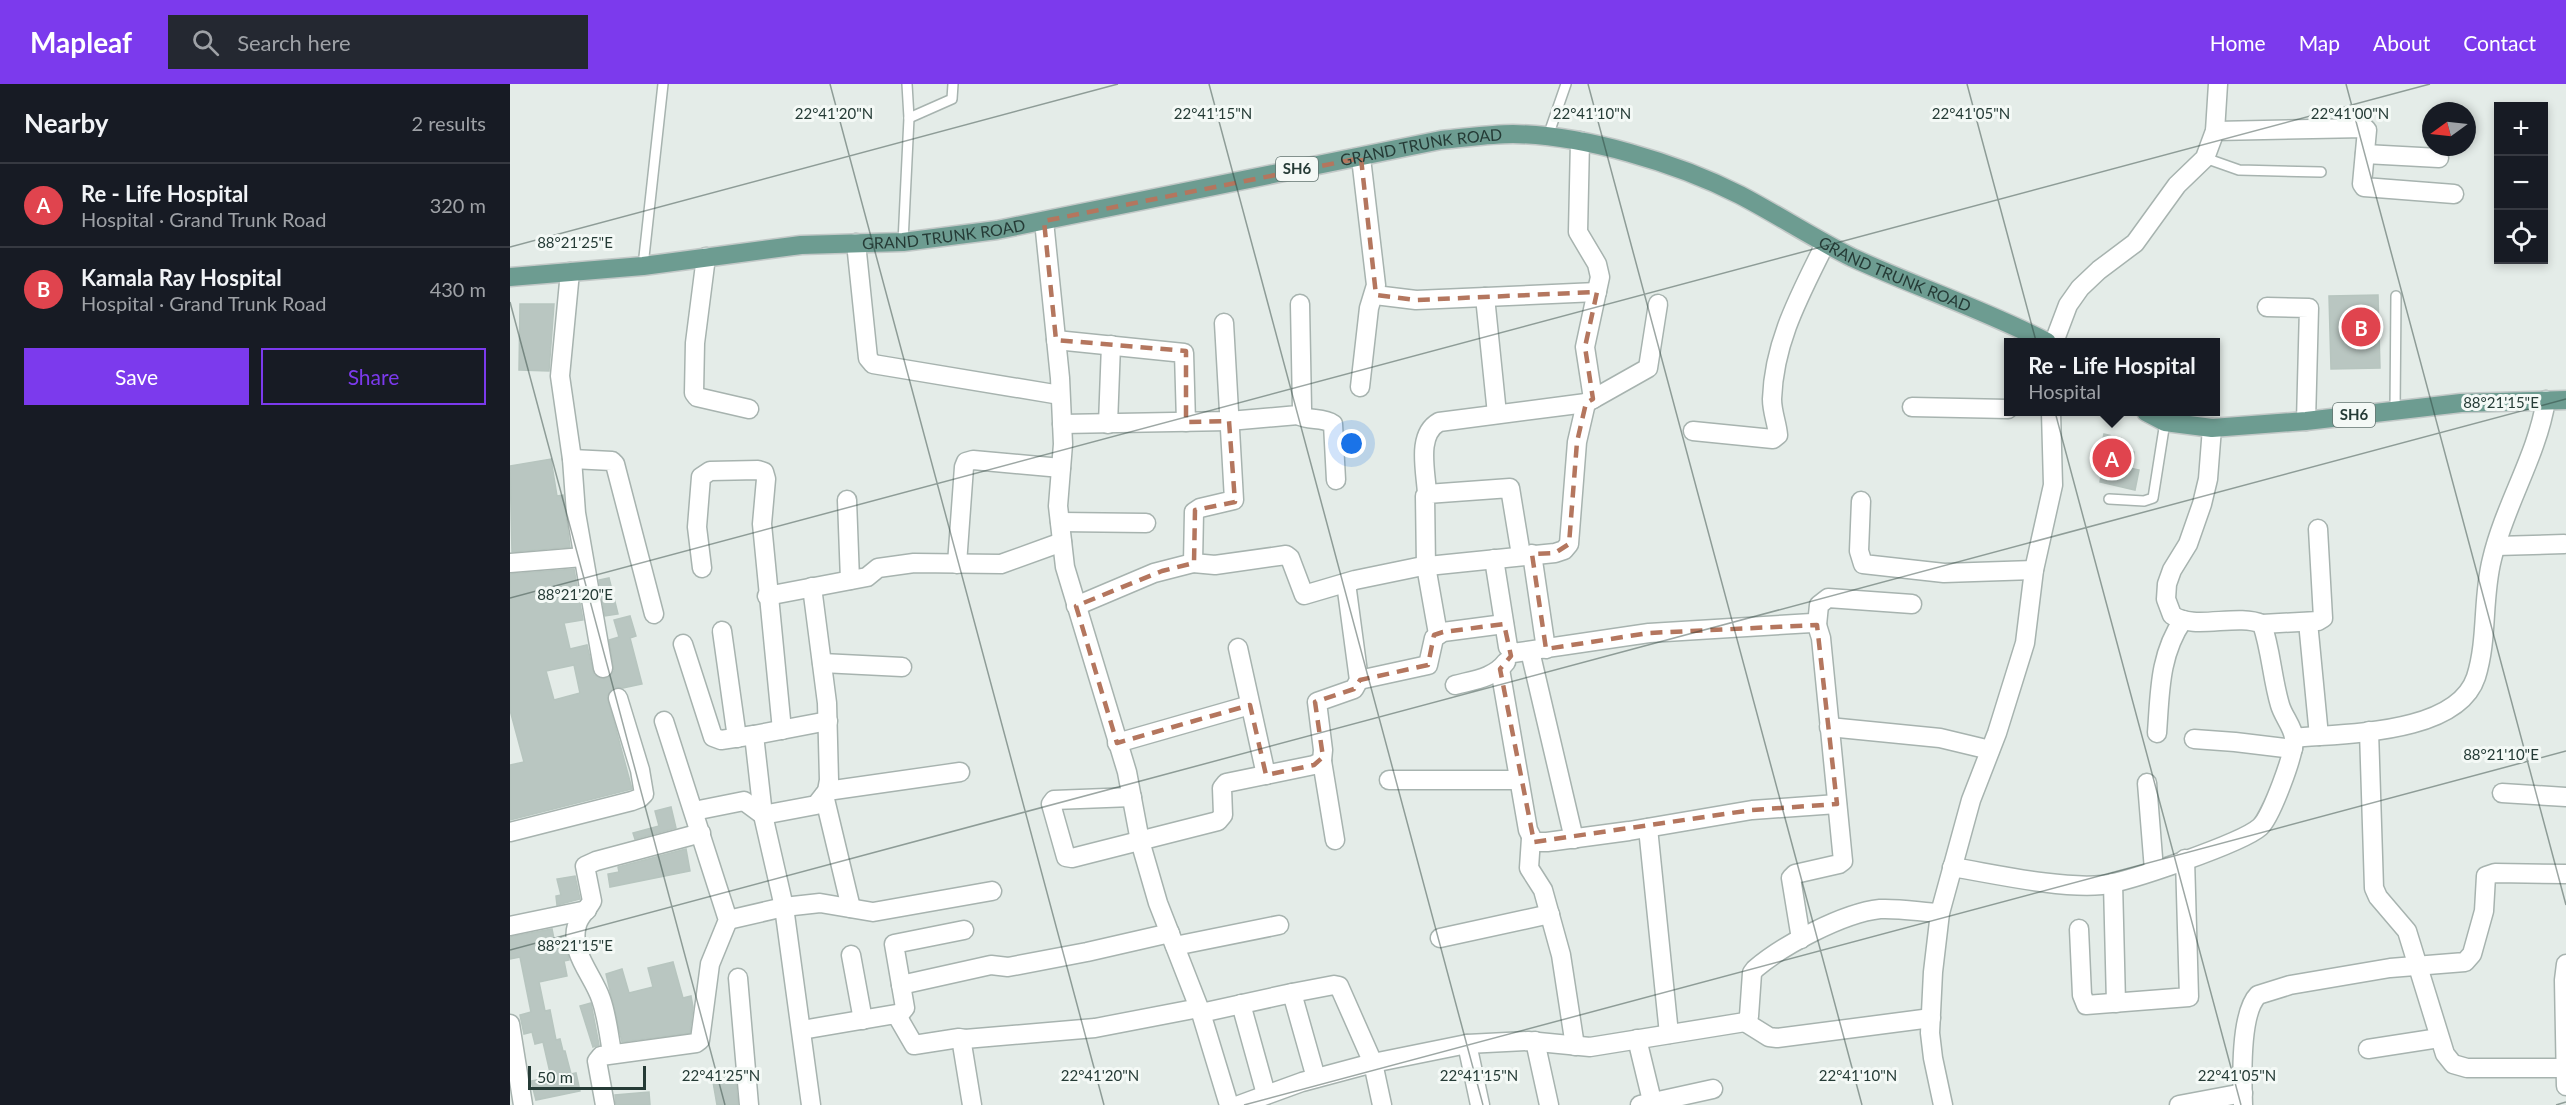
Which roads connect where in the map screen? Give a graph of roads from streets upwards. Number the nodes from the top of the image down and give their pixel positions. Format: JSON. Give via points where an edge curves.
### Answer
{"nodes":[{"id":1,"x":2218,"y":84,"type":"edge"},
{"id":2,"x":2215,"y":131,"type":"junction"},
{"id":3,"x":1580,"y":141,"type":"junction"},
{"id":4,"x":2365,"y":154,"type":"junction"},
{"id":5,"x":1361,"y":158,"type":"junction"},
{"id":6,"x":2439,"y":158,"type":"dead end"},
{"id":7,"x":2454,"y":194,"type":"dead end"},
{"id":8,"x":1044,"y":220,"type":"junction"},
{"id":9,"x":856,"y":243,"type":"junction"},
{"id":10,"x":1825,"y":244,"type":"junction"},
{"id":11,"x":706,"y":256,"type":"junction"},
{"id":12,"x":570,"y":272,"type":"junction"},
{"id":13,"x":510,"y":277,"type":"edge"},
{"id":14,"x":1597,"y":292,"type":"junction"},
{"id":15,"x":1375,"y":295,"type":"junction"},
{"id":16,"x":1485,"y":297,"type":"junction"},
{"id":17,"x":1300,"y":304,"type":"dead end"},
{"id":18,"x":1658,"y":304,"type":"dead end"},
{"id":19,"x":2267,"y":307,"type":"dead end"},
{"id":20,"x":1224,"y":323,"type":"dead end"},
{"id":21,"x":2039,"y":338,"type":"edge"},
{"id":22,"x":2056,"y":338,"type":"edge"},
{"id":23,"x":1056,"y":340,"type":"junction"},
{"id":24,"x":1111,"y":345,"type":"junction"},
{"id":25,"x":1360,"y":387,"type":"dead end"},
{"id":26,"x":1060,"y":395,"type":"junction"},
{"id":27,"x":2546,"y":400,"type":"junction"},
{"id":28,"x":2566,"y":400,"type":"edge"},
{"id":29,"x":1590,"y":401,"type":"junction"},
{"id":30,"x":1912,"y":407,"type":"dead end"},
{"id":31,"x":748,"y":409,"type":"dead end"},
{"id":32,"x":2004,"y":409,"type":"edge"},
{"id":33,"x":1497,"y":414,"type":"junction"},
{"id":34,"x":1298,"y":415,"type":"junction"},
{"id":35,"x":2051,"y":416,"type":"edge"},
{"id":36,"x":2155,"y":416,"type":"edge"},
{"id":37,"x":2306,"y":421,"type":"junction"},
{"id":38,"x":1186,"y":422,"type":"junction"},
{"id":39,"x":1229,"y":422,"type":"junction"},
{"id":40,"x":1062,"y":424,"type":"junction"},
{"id":41,"x":1108,"y":424,"type":"junction"},
{"id":42,"x":2212,"y":428,"type":"junction"},
{"id":43,"x":1693,"y":430,"type":"dead end"},
{"id":44,"x":572,"y":459,"type":"junction"},
{"id":45,"x":1061,"y":468,"type":"junction"},
{"id":46,"x":1336,"y":480,"type":"dead end"},
{"id":47,"x":1427,"y":494,"type":"junction"},
{"id":48,"x":847,"y":500,"type":"dead end"},
{"id":49,"x":1861,"y":501,"type":"dead end"},
{"id":50,"x":1060,"y":522,"type":"junction"},
{"id":51,"x":1146,"y":523,"type":"dead end"},
{"id":52,"x":2318,"y":529,"type":"dead end"},
{"id":53,"x":1062,"y":542,"type":"junction"},
{"id":54,"x":2564,"y":544,"type":"dead end"},
{"id":55,"x":2496,"y":546,"type":"junction"},
{"id":56,"x":1527,"y":555,"type":"junction"},
{"id":57,"x":584,"y":557,"type":"junction"},
{"id":58,"x":1494,"y":559,"type":"junction"},
{"id":59,"x":510,"y":562,"type":"edge"},
{"id":60,"x":1193,"y":563,"type":"junction"},
{"id":61,"x":957,"y":564,"type":"junction"},
{"id":62,"x":1426,"y":566,"type":"junction"},
{"id":63,"x":702,"y":568,"type":"dead end"},
{"id":64,"x":2034,"y":570,"type":"junction"},
{"id":65,"x":850,"y":580,"type":"junction"},
{"id":66,"x":1346,"y":582,"type":"junction"},
{"id":67,"x":812,"y":587,"type":"junction"},
{"id":68,"x":767,"y":596,"type":"junction"},
{"id":69,"x":1912,"y":604,"type":"dead end"},
{"id":70,"x":1076,"y":606,"type":"junction"},
{"id":71,"x":654,"y":614,"type":"dead end"},
{"id":72,"x":2183,"y":620,"type":"junction"},
{"id":73,"x":2308,"y":622,"type":"junction"},
{"id":74,"x":1504,"y":624,"type":"junction"},
{"id":75,"x":2262,"y":624,"type":"junction"},
{"id":76,"x":1817,"y":625,"type":"junction"},
{"id":77,"x":722,"y":631,"type":"dead end"},
{"id":78,"x":1438,"y":634,"type":"junction"},
{"id":79,"x":683,"y":644,"type":"dead end"},
{"id":80,"x":1238,"y":648,"type":"dead end"},
{"id":81,"x":1530,"y":651,"type":"junction"},
{"id":82,"x":822,"y":663,"type":"junction"},
{"id":83,"x":902,"y":667,"type":"dead end"},
{"id":84,"x":603,"y":668,"type":"dead end"},
{"id":85,"x":1500,"y":669,"type":"junction"},
{"id":86,"x":1359,"y":680,"type":"junction"},
{"id":87,"x":1455,"y":685,"type":"dead end"},
{"id":88,"x":618,"y":698,"type":"dead end"},
{"id":89,"x":1250,"y":705,"type":"junction"},
{"id":90,"x":664,"y":721,"type":"dead end"},
{"id":91,"x":828,"y":721,"type":"junction"},
{"id":92,"x":1829,"y":727,"type":"junction"},
{"id":93,"x":782,"y":730,"type":"junction"},
{"id":94,"x":2369,"y":731,"type":"junction"},
{"id":95,"x":2157,"y":733,"type":"dead end"},
{"id":96,"x":745,"y":736,"type":"junction"},
{"id":97,"x":2319,"y":736,"type":"junction"},
{"id":98,"x":2194,"y":739,"type":"dead end"},
{"id":99,"x":1117,"y":743,"type":"junction"},
{"id":100,"x":2293,"y":744,"type":"junction"},
{"id":101,"x":1990,"y":750,"type":"junction"},
{"id":102,"x":1322,"y":762,"type":"junction"},
{"id":103,"x":960,"y":772,"type":"dead end"},
{"id":104,"x":1266,"y":775,"type":"junction"},
{"id":105,"x":1389,"y":780,"type":"dead end"},
{"id":106,"x":1519,"y":780,"type":"junction"},
{"id":107,"x":2147,"y":783,"type":"dead end"},
{"id":108,"x":826,"y":793,"type":"junction"},
{"id":109,"x":2502,"y":793,"type":"dead end"},
{"id":110,"x":1132,"y":797,"type":"junction"},
{"id":111,"x":2566,"y":797,"type":"edge"},
{"id":112,"x":1837,"y":804,"type":"junction"},
{"id":113,"x":694,"y":812,"type":"junction"},
{"id":114,"x":763,"y":815,"type":"junction"},
{"id":115,"x":1648,"y":828,"type":"junction"},
{"id":116,"x":510,"y":832,"type":"edge"},
{"id":117,"x":701,"y":833,"type":"junction"},
{"id":118,"x":1531,"y":838,"type":"junction"},
{"id":119,"x":1574,"y":838,"type":"junction"},
{"id":120,"x":1335,"y":840,"type":"dead end"},
{"id":121,"x":1140,"y":841,"type":"junction"},
{"id":122,"x":2185,"y":859,"type":"junction"},
{"id":123,"x":1952,"y":867,"type":"junction"},
{"id":124,"x":2154,"y":870,"type":"junction"},
{"id":125,"x":2566,"y":874,"type":"edge"},
{"id":126,"x":2114,"y":882,"type":"junction"},
{"id":127,"x":992,"y":891,"type":"dead end"},
{"id":128,"x":784,"y":907,"type":"junction"},
{"id":129,"x":851,"y":908,"type":"junction"},
{"id":130,"x":587,"y":910,"type":"junction"},
{"id":131,"x":1941,"y":913,"type":"junction"},
{"id":132,"x":1550,"y":914,"type":"junction"},
{"id":133,"x":728,"y":920,"type":"junction"},
{"id":134,"x":1279,"y":925,"type":"dead end"},
{"id":135,"x":510,"y":926,"type":"edge"},
{"id":136,"x":2079,"y":929,"type":"dead end"},
{"id":137,"x":964,"y":930,"type":"dead end"},
{"id":138,"x":1440,"y":938,"type":"dead end"},
{"id":139,"x":1173,"y":939,"type":"junction"},
{"id":140,"x":1801,"y":939,"type":"junction"},
{"id":141,"x":851,"y":955,"type":"dead end"},
{"id":142,"x":2566,"y":963,"type":"edge"},
{"id":143,"x":2417,"y":964,"type":"junction"},
{"id":144,"x":738,"y":978,"type":"dead end"},
{"id":145,"x":901,"y":985,"type":"junction"},
{"id":146,"x":1292,"y":993,"type":"junction"},
{"id":147,"x":2116,"y":1003,"type":"junction"},
{"id":148,"x":1241,"y":1004,"type":"junction"},
{"id":149,"x":1200,"y":1011,"type":"junction"},
{"id":150,"x":898,"y":1015,"type":"junction"},
{"id":151,"x":1931,"y":1018,"type":"junction"},
{"id":152,"x":863,"y":1020,"type":"junction"},
{"id":153,"x":1745,"y":1022,"type":"junction"},
{"id":154,"x":510,"y":1024,"type":"edge"},
{"id":155,"x":802,"y":1030,"type":"junction"},
{"id":156,"x":1669,"y":1034,"type":"junction"},
{"id":157,"x":2439,"y":1038,"type":"junction"},
{"id":158,"x":965,"y":1039,"type":"junction"},
{"id":159,"x":1637,"y":1040,"type":"junction"},
{"id":160,"x":1535,"y":1041,"type":"junction"},
{"id":161,"x":1467,"y":1044,"type":"junction"},
{"id":162,"x":1575,"y":1046,"type":"junction"},
{"id":163,"x":2368,"y":1049,"type":"dead end"},
{"id":164,"x":612,"y":1053,"type":"junction"},
{"id":165,"x":2565,"y":1060,"type":"edge"},
{"id":166,"x":1373,"y":1063,"type":"junction"},
{"id":167,"x":1316,"y":1078,"type":"junction"},
{"id":168,"x":2566,"y":1086,"type":"edge"},
{"id":169,"x":1713,"y":1089,"type":"dead end"},
{"id":170,"x":1274,"y":1096,"type":"edge"},
{"id":171,"x":2243,"y":1099,"type":"edge"},
{"id":172,"x":1648,"y":1104,"type":"edge"},
{"id":173,"x":523,"y":1105,"type":"edge"},
{"id":174,"x":605,"y":1105,"type":"edge"},
{"id":175,"x":749,"y":1105,"type":"edge"},
{"id":176,"x":811,"y":1105,"type":"edge"},
{"id":177,"x":972,"y":1105,"type":"edge"},
{"id":178,"x":1229,"y":1105,"type":"edge"},
{"id":179,"x":1239,"y":1105,"type":"edge"},
{"id":180,"x":1382,"y":1105,"type":"edge"},
{"id":181,"x":1480,"y":1105,"type":"edge"},
{"id":182,"x":1549,"y":1105,"type":"edge"},
{"id":183,"x":1943,"y":1105,"type":"edge"},
{"id":184,"x":2179,"y":1105,"type":"edge"}],
"edges":[{"from":1,"to":2,"type":"street"},
{"from":2,"to":4,"type":"street","via":[[2365,128]]},
{"from":2,"to":22,"type":"street","via":[[2205,158],[2177,185],[2135,243],[2080,288],[2068,305]]},
{"from":3,"to":5,"type":"main road","name":"GRAND TRUNK ROAD","number":"SH6","via":[[1512,134],[1441,140]]},
{"from":3,"to":10,"type":"main road","name":"GRAND TRUNK ROAD","number":"SH6","via":[[1707,180]]},
{"from":3,"to":14,"type":"street","via":[[1578,231],[1597,264]]},
{"from":4,"to":6,"type":"street"},
{"from":4,"to":7,"type":"street","via":[[2364,187]]},
{"from":5,"to":8,"type":"main road","name":"GRAND TRUNK ROAD","number":"SH6"},
{"from":5,"to":15,"type":"street"},
{"from":8,"to":9,"type":"main road","name":"GRAND TRUNK ROAD","number":"SH6","via":[[903,242]]},
{"from":8,"to":23,"type":"street"},
{"from":9,"to":11,"type":"main road","name":"GRAND TRUNK ROAD","number":"SH6"},
{"from":9,"to":26,"type":"street","via":[[868,358],[873,364]]},
{"from":10,"to":21,"type":"main road","name":"GRAND TRUNK ROAD","number":"SH6"},
{"from":10,"to":43,"type":"street","via":[[1795,303],[1777,354],[1772,401],[1777,438]]},
{"from":11,"to":12,"type":"main road","name":"GRAND TRUNK ROAD","number":"SH6"},
{"from":11,"to":31,"type":"street","via":[[695,343],[694,393]]},
{"from":12,"to":13,"type":"main road","name":"GRAND TRUNK ROAD","number":"SH6"},
{"from":12,"to":44,"type":"street","via":[[560,364]]},
{"from":14,"to":16,"type":"street"},
{"from":14,"to":29,"type":"street","via":[[1585,347]]},
{"from":15,"to":16,"type":"street","via":[[1416,300]]},
{"from":15,"to":25,"type":"street","via":[[1369,308]]},
{"from":16,"to":33,"type":"street"},
{"from":17,"to":34,"type":"street","via":[[1302,409]]},
{"from":18,"to":29,"type":"street","via":[[1648,368]]},
{"from":19,"to":37,"type":"street","via":[[2309,308]]},
{"from":20,"to":39,"type":"street"},
{"from":23,"to":24,"type":"street"},
{"from":23,"to":26,"type":"street"},
{"from":24,"to":38,"type":"street","via":[[1184,353]]},
{"from":24,"to":41,"type":"street"},
{"from":26,"to":40,"type":"street"},
{"from":27,"to":28,"type":"main road","number":"SH6"},
{"from":27,"to":37,"type":"main road","number":"SH6","via":[[2461,404]]},
{"from":27,"to":55,"type":"street","via":[[2538,440],[2513,494]]},
{"from":29,"to":33,"type":"street"},
{"from":29,"to":56,"type":"street","via":[[1577,442],[1569,544],[1555,553]]},
{"from":30,"to":32,"type":"street"},
{"from":33,"to":47,"type":"street","via":[[1439,422],[1430,427],[1424,441]]},
{"from":34,"to":39,"type":"street"},
{"from":34,"to":46,"type":"street","via":[[1333,424]]},
{"from":35,"to":64,"type":"street","via":[[2053,485]]},
{"from":36,"to":42,"type":"main road","number":"SH6","via":[[2165,422]]},
{"from":37,"to":42,"type":"main road","number":"SH6"},
{"from":38,"to":39,"type":"street"},
{"from":38,"to":41,"type":"street"},
{"from":39,"to":60,"type":"street","via":[[1234,500],[1194,512]]},
{"from":40,"to":41,"type":"street"},
{"from":40,"to":45,"type":"street"},
{"from":42,"to":72,"type":"street","via":[[2202,504],[2188,544],[2169,576],[2166,592],[2169,611]]},
{"from":44,"to":57,"type":"street"},
{"from":44,"to":71,"type":"street","via":[[615,464]]},
{"from":45,"to":50,"type":"street"},
{"from":45,"to":61,"type":"street","via":[[966,462]]},
{"from":47,"to":56,"type":"street","via":[[1510,488]]},
{"from":47,"to":62,"type":"street"},
{"from":48,"to":65,"type":"street"},
{"from":49,"to":64,"type":"street","via":[[1858,551],[1863,564],[1944,573]]},
{"from":50,"to":51,"type":"street"},
{"from":50,"to":53,"type":"street"},
{"from":52,"to":73,"type":"street","via":[[2324,618]]},
{"from":53,"to":61,"type":"street","via":[[1001,564]]},
{"from":53,"to":70,"type":"street"},
{"from":54,"to":55,"type":"street"},
{"from":55,"to":94,"type":"street","via":[[2487,586],[2478,668],[2468,692],[2433,716],[2400,727]]},
{"from":56,"to":58,"type":"street"},
{"from":56,"to":81,"type":"street"},
{"from":57,"to":59,"type":"street"},
{"from":57,"to":84,"type":"street"},
{"from":58,"to":62,"type":"street"},
{"from":58,"to":74,"type":"street"},
{"from":60,"to":66,"type":"street","via":[[1215,565],[1286,555],[1303,595]]},
{"from":60,"to":70,"type":"street","via":[[1154,573]]},
{"from":61,"to":65,"type":"street","via":[[921,562],[887,567],[876,569],[869,577]]},
{"from":62,"to":66,"type":"street"},
{"from":62,"to":78,"type":"street"},
{"from":63,"to":68,"type":"street","via":[[697,527],[701,477],[710,471],[761,470],[766,479],[762,524]]},
{"from":64,"to":101,"type":"street","via":[[2025,643]]},
{"from":65,"to":67,"type":"street"},
{"from":66,"to":86,"type":"street"},
{"from":67,"to":68,"type":"street"},
{"from":67,"to":82,"type":"street"},
{"from":68,"to":93,"type":"street"},
{"from":69,"to":76,"type":"street","via":[[1828,598],[1819,605]]},
{"from":70,"to":99,"type":"street"},
{"from":72,"to":75,"type":"street"},
{"from":72,"to":95,"type":"street","via":[[2164,660]]},
{"from":73,"to":75,"type":"street"},
{"from":73,"to":97,"type":"street"},
{"from":74,"to":78,"type":"street"},
{"from":74,"to":81,"type":"street","via":[[1508,647]]},
{"from":75,"to":100,"type":"street"},
{"from":76,"to":81,"type":"street","via":[[1649,633]]},
{"from":76,"to":92,"type":"street"},
{"from":77,"to":96,"type":"street"},
{"from":78,"to":86,"type":"street","via":[[1428,665]]},
{"from":79,"to":96,"type":"street","via":[[709,731],[716,740]]},
{"from":80,"to":89,"type":"street"},
{"from":81,"to":85,"type":"street"},
{"from":81,"to":119,"type":"street"},
{"from":82,"to":83,"type":"street"},
{"from":82,"to":91,"type":"street"},
{"from":85,"to":87,"type":"street"},
{"from":85,"to":106,"type":"street"},
{"from":86,"to":102,"type":"street","via":[[1354,689],[1316,704]]},
{"from":88,"to":116,"type":"street","via":[[644,794],[632,801]]},
{"from":89,"to":99,"type":"street"},
{"from":89,"to":104,"type":"street"},
{"from":90,"to":113,"type":"street"},
{"from":91,"to":93,"type":"street"},
{"from":91,"to":108,"type":"street"},
{"from":92,"to":101,"type":"street","via":[[1940,738]]},
{"from":92,"to":112,"type":"street"},
{"from":93,"to":96,"type":"street"},
{"from":94,"to":97,"type":"street"},
{"from":94,"to":143,"type":"street","via":[[2374,888],[2407,931]]},
{"from":96,"to":114,"type":"street"},
{"from":97,"to":100,"type":"street"},
{"from":98,"to":100,"type":"street"},
{"from":99,"to":110,"type":"street"},
{"from":100,"to":122,"type":"street","via":[[2272,809],[2259,828]]},
{"from":101,"to":123,"type":"street"},
{"from":102,"to":104,"type":"street"},
{"from":102,"to":120,"type":"street"},
{"from":103,"to":108,"type":"street"},
{"from":104,"to":121,"type":"street","via":[[1223,785],[1223,816],[1218,821]]},
{"from":105,"to":106,"type":"street"},
{"from":106,"to":118,"type":"street"},
{"from":107,"to":124,"type":"street"},
{"from":108,"to":114,"type":"street","via":[[813,806]]},
{"from":108,"to":129,"type":"street"},
{"from":109,"to":111,"type":"street"},
{"from":110,"to":121,"type":"street"},
{"from":110,"to":121,"type":"street","via":[[1056,799],[1052,804],[1067,858]]},
{"from":112,"to":115,"type":"street","via":[[1752,810]]},
{"from":112,"to":140,"type":"street","via":[[1842,862],[1791,878]]},
{"from":113,"to":114,"type":"street","via":[[744,801]]},
{"from":113,"to":117,"type":"street"},
{"from":114,"to":128,"type":"street"},
{"from":115,"to":119,"type":"street"},
{"from":115,"to":156,"type":"street"},
{"from":117,"to":130,"type":"street","via":[[586,864],[592,901]]},
{"from":117,"to":133,"type":"street"},
{"from":118,"to":119,"type":"street","via":[[1540,843]]},
{"from":118,"to":132,"type":"street","via":[[1528,868],[1543,890]]},
{"from":121,"to":139,"type":"street"},
{"from":122,"to":124,"type":"street"},
{"from":122,"to":147,"type":"street","via":[[2190,996]]},
{"from":123,"to":126,"type":"street","via":[[2067,884]]},
{"from":123,"to":131,"type":"street"},
{"from":124,"to":126,"type":"street"},
{"from":125,"to":143,"type":"street","via":[[2487,875],[2484,911],[2469,959],[2462,963]]},
{"from":126,"to":147,"type":"street"},
{"from":127,"to":129,"type":"street","via":[[873,912]]},
{"from":128,"to":129,"type":"street","via":[[820,903]]},
{"from":128,"to":133,"type":"street"},
{"from":128,"to":155,"type":"street"},
{"from":130,"to":135,"type":"street"},
{"from":130,"to":164,"type":"street","via":[[576,927],[580,958],[601,998]]},
{"from":131,"to":140,"type":"street","via":[[1871,911]]},
{"from":131,"to":151,"type":"street"},
{"from":132,"to":138,"type":"street"},
{"from":132,"to":162,"type":"street","via":[[1565,968]]},
{"from":133,"to":164,"type":"street","via":[[710,964],[700,1040]]},
{"from":134,"to":139,"type":"street"},
{"from":136,"to":147,"type":"street","via":[[2084,1003]]},
{"from":137,"to":145,"type":"street","via":[[894,944]]},
{"from":139,"to":145,"type":"street","via":[[1008,967],[991,965]]},
{"from":139,"to":149,"type":"street"},
{"from":140,"to":153,"type":"street","via":[[1752,973],[1749,1016]]},
{"from":141,"to":152,"type":"street"},
{"from":142,"to":165,"type":"street"},
{"from":143,"to":157,"type":"street"},
{"from":143,"to":171,"type":"street","via":[[2290,985],[2258,995],[2249,1009],[2242,1063]]},
{"from":144,"to":175,"type":"street"},
{"from":145,"to":150,"type":"street","via":[[905,1008]]},
{"from":146,"to":148,"type":"street"},
{"from":146,"to":166,"type":"street","via":[[1339,986]]},
{"from":146,"to":167,"type":"street"},
{"from":148,"to":149,"type":"street"},
{"from":148,"to":170,"type":"street"},
{"from":149,"to":158,"type":"street","via":[[1095,1028]]},
{"from":149,"to":178,"type":"street"},
{"from":150,"to":152,"type":"street"},
{"from":150,"to":158,"type":"street","via":[[914,1045]]},
{"from":151,"to":153,"type":"street","via":[[1777,1038]]},
{"from":151,"to":183,"type":"street","via":[[1933,1058]]},
{"from":152,"to":155,"type":"street"},
{"from":153,"to":156,"type":"street"},
{"from":154,"to":173,"type":"street"},
{"from":155,"to":176,"type":"street"},
{"from":156,"to":159,"type":"street"},
{"from":157,"to":163,"type":"street"},
{"from":157,"to":165,"type":"street","via":[[2449,1060],[2460,1066]]},
{"from":158,"to":177,"type":"street","via":[[962,1044]]},
{"from":159,"to":162,"type":"street"},
{"from":159,"to":172,"type":"street"},
{"from":160,"to":161,"type":"street"},
{"from":160,"to":162,"type":"street"},
{"from":160,"to":182,"type":"street"},
{"from":161,"to":166,"type":"street"},
{"from":161,"to":181,"type":"street"},
{"from":164,"to":174,"type":"street","via":[[597,1061]]},
{"from":165,"to":168,"type":"street"},
{"from":166,"to":167,"type":"street"},
{"from":166,"to":180,"type":"street"},
{"from":167,"to":170,"type":"street"},
{"from":169,"to":172,"type":"street"},
{"from":170,"to":179,"type":"street"},
{"from":171,"to":184,"type":"street"}]}
